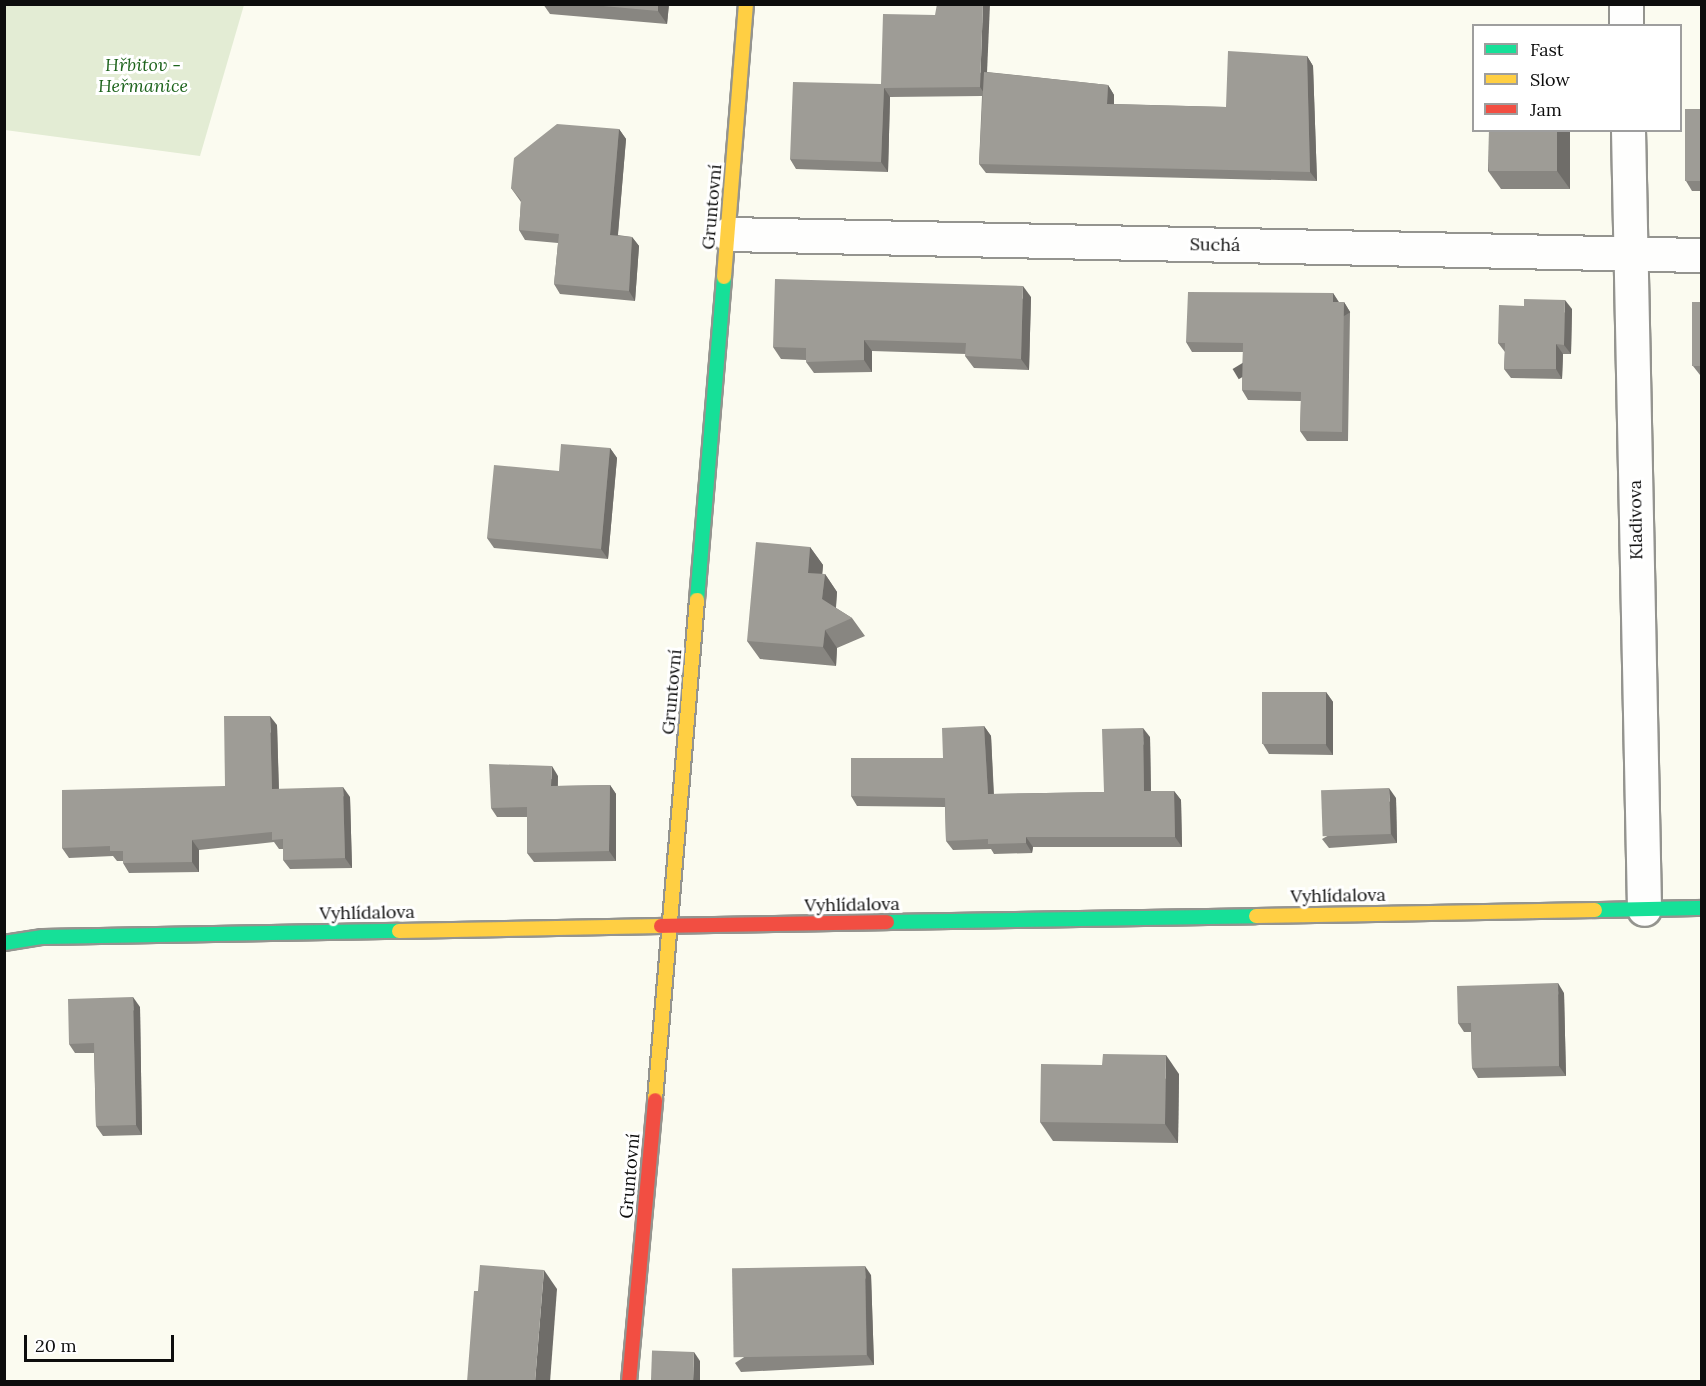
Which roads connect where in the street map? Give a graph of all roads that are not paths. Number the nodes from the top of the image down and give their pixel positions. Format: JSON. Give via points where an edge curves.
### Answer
{"nodes":[{"id":1,"x":746,"y":4,"type":"edge"},
{"id":2,"x":1626,"y":4,"type":"edge"},
{"id":3,"x":1626,"y":24,"type":"edge"},
{"id":4,"x":1628,"y":132,"type":"edge"},
{"id":5,"x":728,"y":234,"type":"junction"},
{"id":6,"x":1631,"y":254,"type":"junction"},
{"id":7,"x":1701,"y":255,"type":"edge"},
{"id":8,"x":1701,"y":908,"type":"edge"},
{"id":9,"x":1644,"y":909,"type":"junction"},
{"id":10,"x":671,"y":926,"type":"junction"},
{"id":11,"x":4,"y":943,"type":"edge"},
{"id":12,"x":629,"y":1382,"type":"edge"}],
"edges":[{"from":1,"to":5,"type":"street","name":"Gruntovní"},
{"from":2,"to":3,"type":"street"},
{"from":4,"to":6,"type":"street","name":"Kladivova"},
{"from":5,"to":6,"type":"street","name":"Suchá"},
{"from":5,"to":10,"type":"street","name":"Gruntovní"},
{"from":6,"to":7,"type":"street","name":"Suchá"},
{"from":6,"to":9,"type":"street","name":"Kladivova"},
{"from":8,"to":9,"type":"street","name":"Vyhlídalova"},
{"from":9,"to":10,"type":"street","name":"Vyhlídalova"},
{"from":10,"to":11,"type":"street","name":"Vyhlídalova","via":[[43,937]]},
{"from":10,"to":12,"type":"street","name":"Gruntovní"}]}
